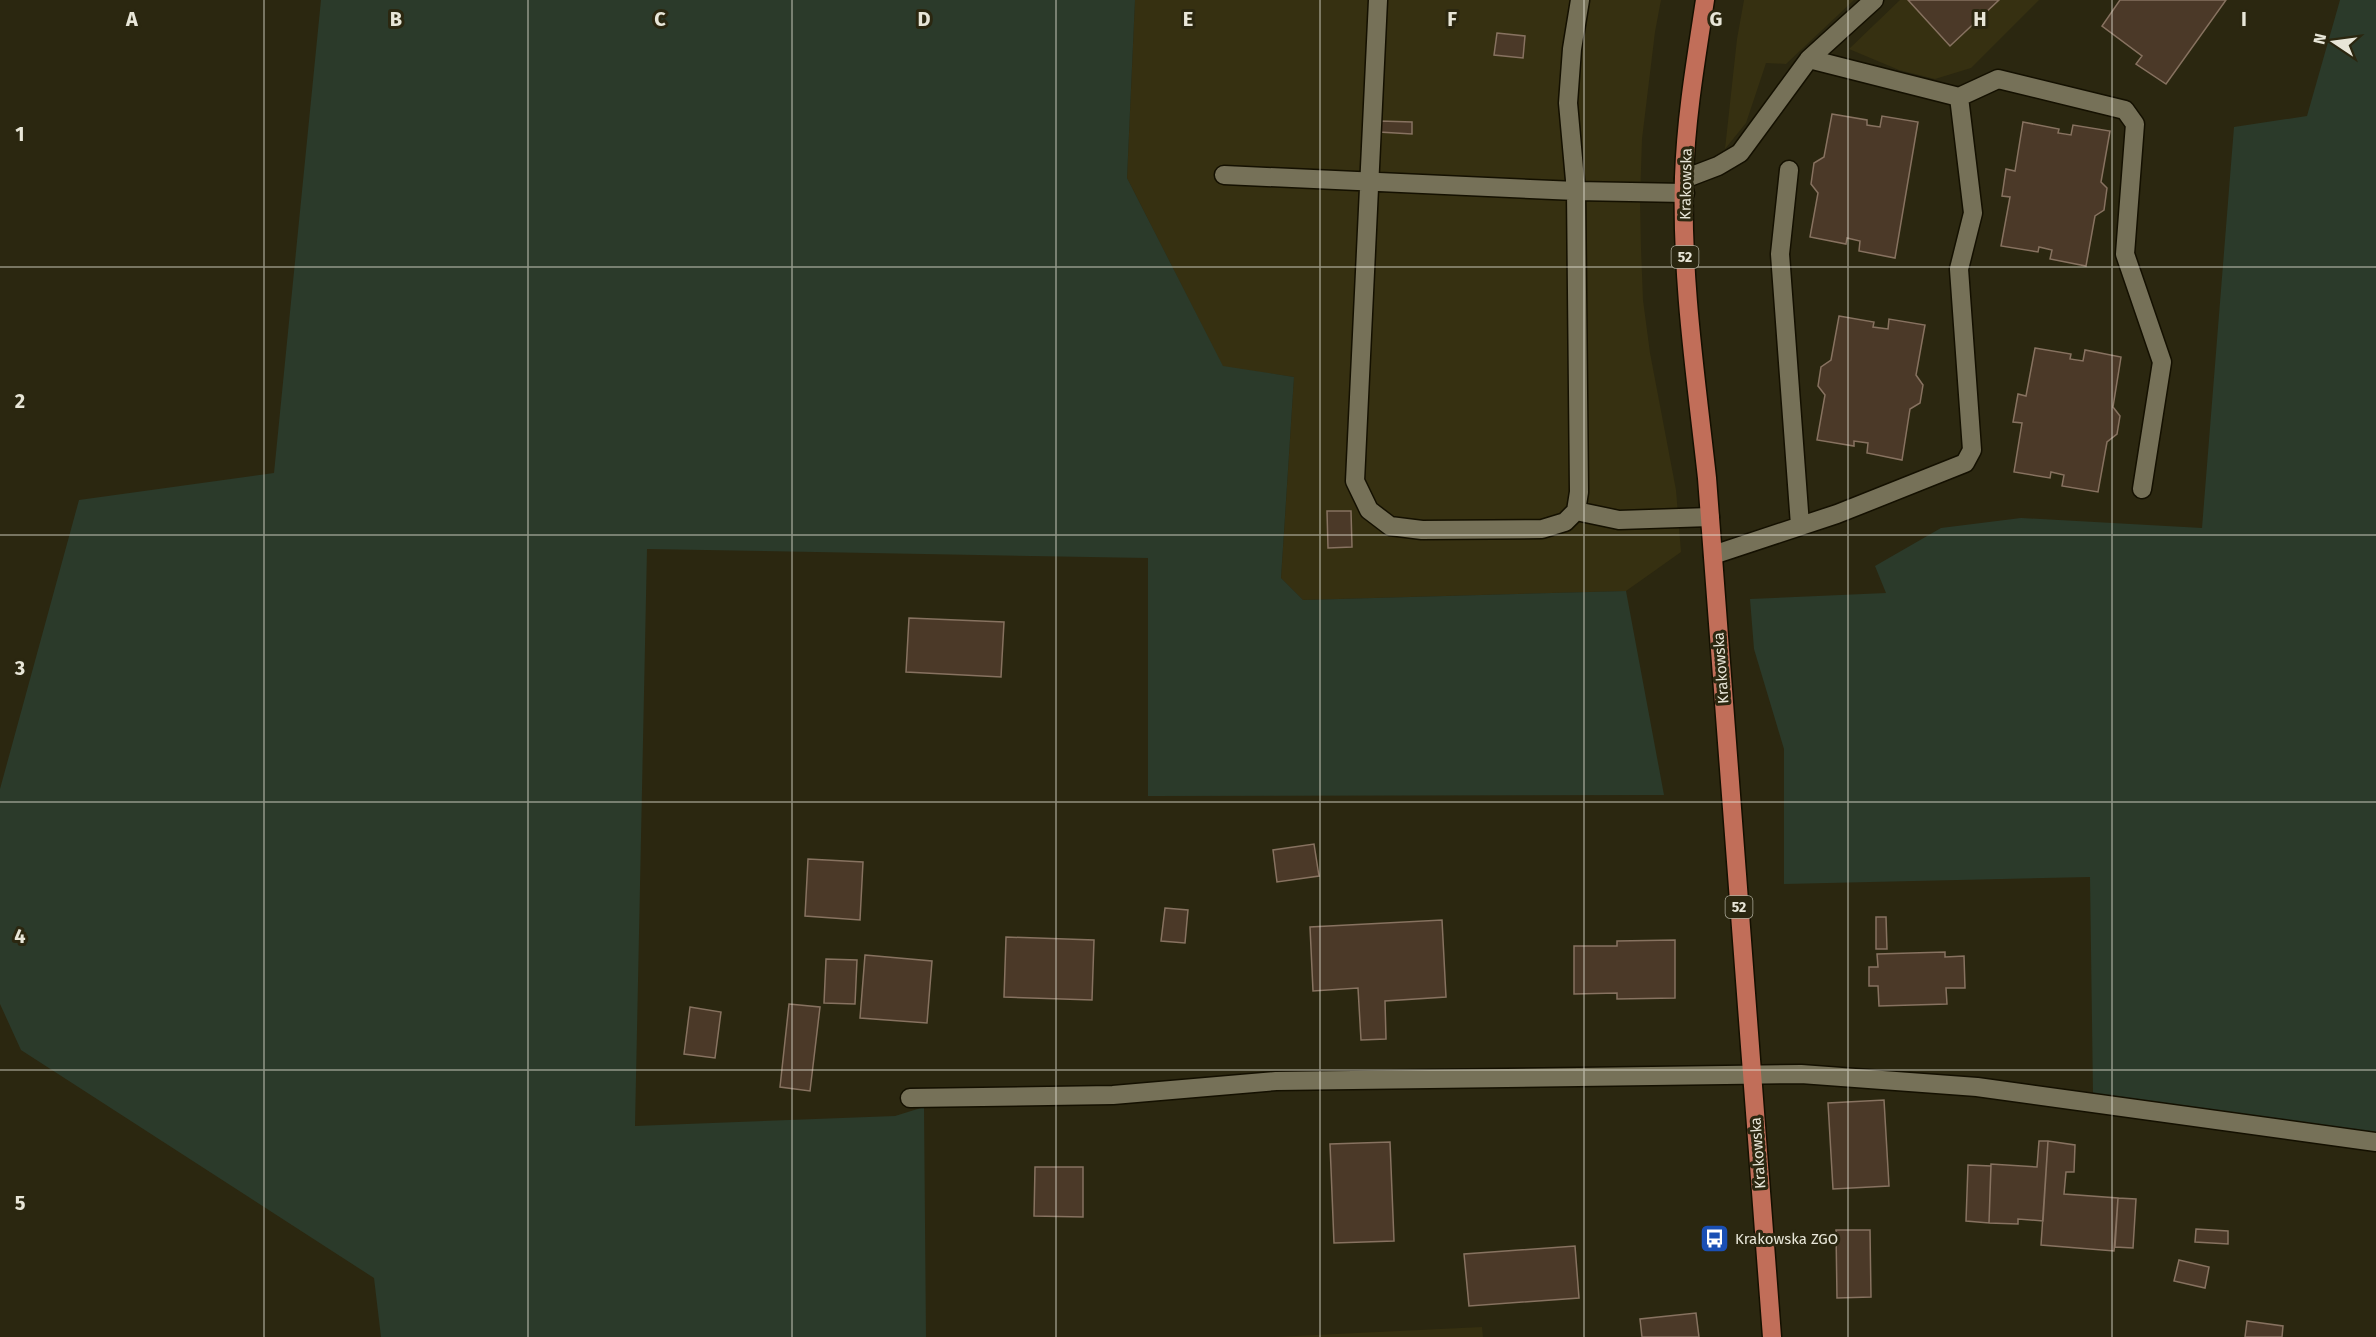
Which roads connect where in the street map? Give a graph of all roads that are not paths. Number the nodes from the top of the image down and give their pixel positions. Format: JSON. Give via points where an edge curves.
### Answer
{"nodes":[{"id":1,"x":1378,"y":0,"type":"edge"},
{"id":2,"x":1580,"y":0,"type":"edge"},
{"id":3,"x":1705,"y":0,"type":"edge"},
{"id":4,"x":1874,"y":0,"type":"edge"},
{"id":5,"x":1809,"y":59,"type":"junction"},
{"id":6,"x":1959,"y":98,"type":"junction"},
{"id":7,"x":1789,"y":170,"type":"dead end"},
{"id":8,"x":1224,"y":175,"type":"dead end"},
{"id":9,"x":1368,"y":183,"type":"junction"},
{"id":10,"x":1684,"y":186,"type":"junction"},
{"id":11,"x":1576,"y":191,"type":"junction"},
{"id":12,"x":2142,"y":489,"type":"dead end"},
{"id":13,"x":1576,"y":511,"type":"junction"},
{"id":14,"x":1710,"y":517,"type":"junction"},
{"id":15,"x":1800,"y":525,"type":"junction"},
{"id":16,"x":1713,"y":555,"type":"junction"},
{"id":17,"x":1752,"y":1075,"type":"junction"},
{"id":18,"x":910,"y":1098,"type":"dead end"},
{"id":19,"x":2376,"y":1143,"type":"edge"},
{"id":20,"x":1772,"y":1337,"type":"edge"}],
"edges":[{"from":1,"to":9,"type":"street"},
{"from":2,"to":11,"type":"street","via":[[1568,103]]},
{"from":3,"to":10,"type":"main road","name":"Krakowska","number":"52","via":[[1689,104]]},
{"from":4,"to":5,"type":"street"},
{"from":5,"to":6,"type":"street"},
{"from":5,"to":10,"type":"street","via":[[1740,153]]},
{"from":6,"to":12,"type":"street","via":[[1998,79],[2125,110],[2135,124],[2125,254],[2162,362]]},
{"from":6,"to":15,"type":"street","via":[[1973,213],[1959,269],[1972,450],[1965,463]]},
{"from":7,"to":15,"type":"street","via":[[1780,254]]},
{"from":8,"to":9,"type":"street"},
{"from":9,"to":11,"type":"street"},
{"from":9,"to":13,"type":"street","via":[[1355,481],[1369,510],[1390,526],[1422,530],[1542,529],[1565,522]]},
{"from":10,"to":11,"type":"street"},
{"from":10,"to":14,"type":"main road","name":"Krakowska","number":"52","via":[[1685,262]]},
{"from":11,"to":13,"type":"street"},
{"from":13,"to":14,"type":"street","via":[[1618,520]]},
{"from":14,"to":16,"type":"main road","name":"Krakowska","number":"52"},
{"from":15,"to":16,"type":"street"},
{"from":16,"to":17,"type":"main road","name":"Krakowska","number":"52"},
{"from":17,"to":18,"type":"street","via":[[1276,1081],[1113,1095]]},
{"from":17,"to":19,"type":"street","via":[[1801,1074],[1977,1087]]},
{"from":17,"to":20,"type":"main road","name":"Krakowska","number":"52"}]}
